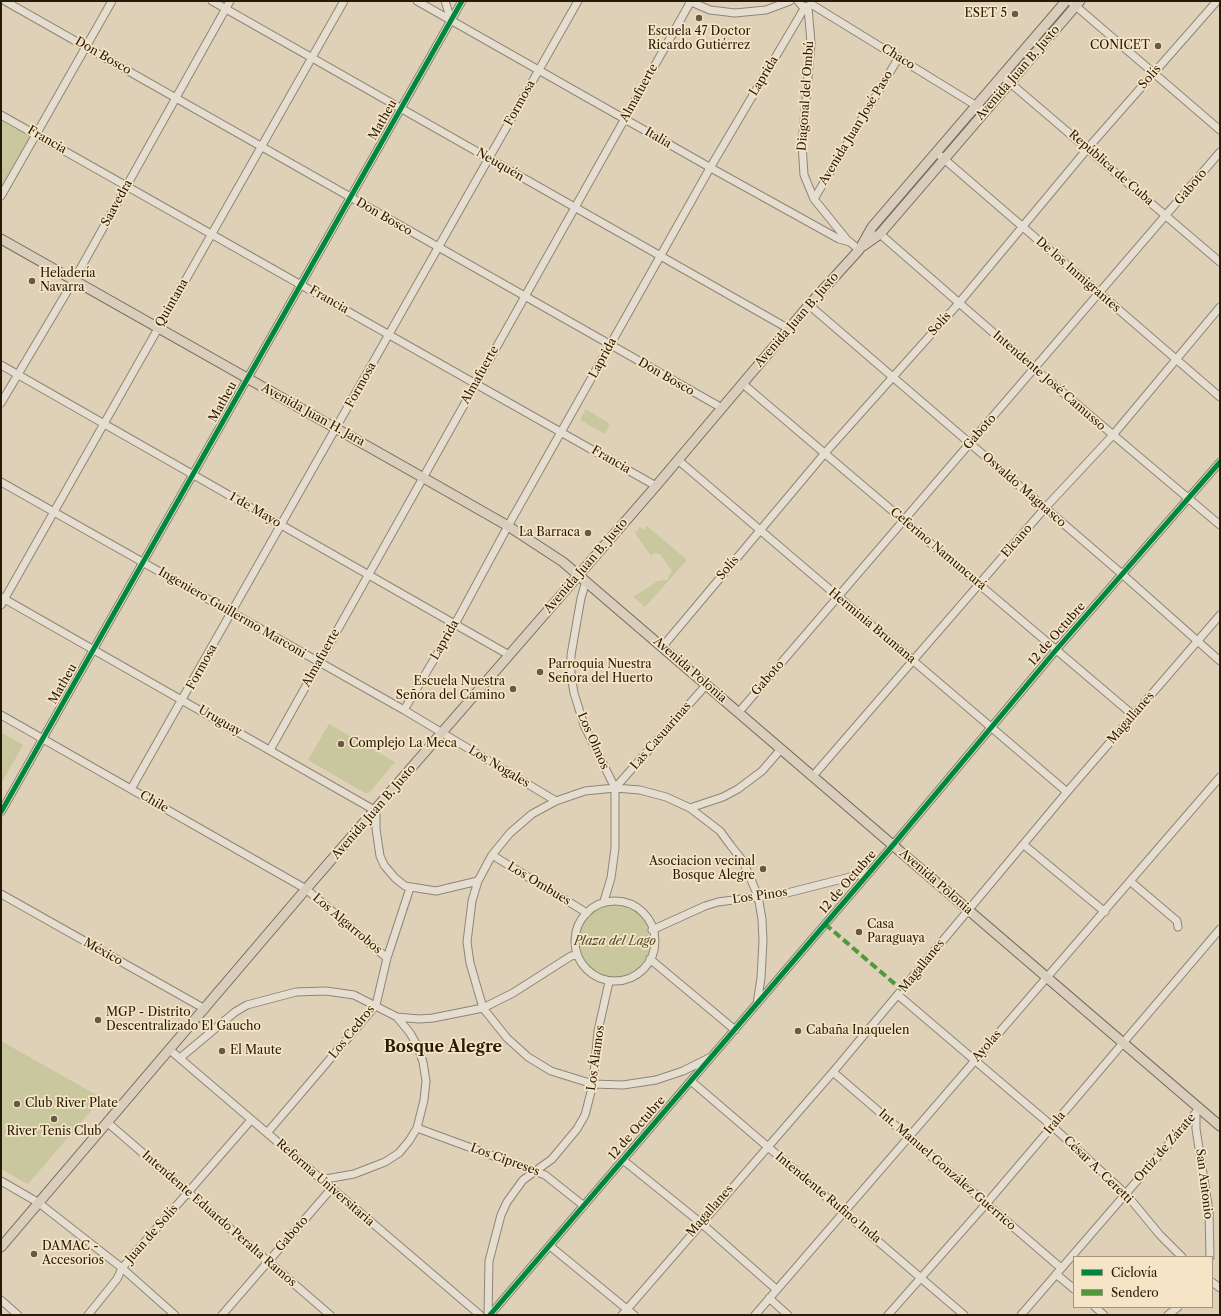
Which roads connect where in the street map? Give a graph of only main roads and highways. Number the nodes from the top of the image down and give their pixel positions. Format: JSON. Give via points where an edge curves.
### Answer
{"nodes":[{"id":1,"x":1066,"y":1,"type":"edge"},
{"id":2,"x":1075,"y":3,"type":"edge"},
{"id":3,"x":1,"y":239,"type":"edge"},
{"id":4,"x":858,"y":250,"type":"junction"},
{"id":5,"x":578,"y":575,"type":"junction"},
{"id":6,"x":1220,"y":1126,"type":"edge"},
{"id":7,"x":1,"y":1247,"type":"edge"}],
"edges":[{"from":1,"to":4,"type":"main road","name":"Avenida Juan B. Justo","via":[[872,227]]},
{"from":2,"to":4,"type":"main road","name":"Avenida Juan B. Justo","via":[[880,234]]},
{"from":3,"to":5,"type":"main road","name":"Avenida Juan H. Jara","via":[[508,526],[563,562]]},
{"from":4,"to":5,"type":"main road","name":"Avenida Juan B. Justo"},
{"from":5,"to":6,"type":"main road","name":"Avenida Polonia","via":[[1197,1110]]},
{"from":5,"to":7,"type":"main road","name":"Avenida Juan B. Justo"}]}
